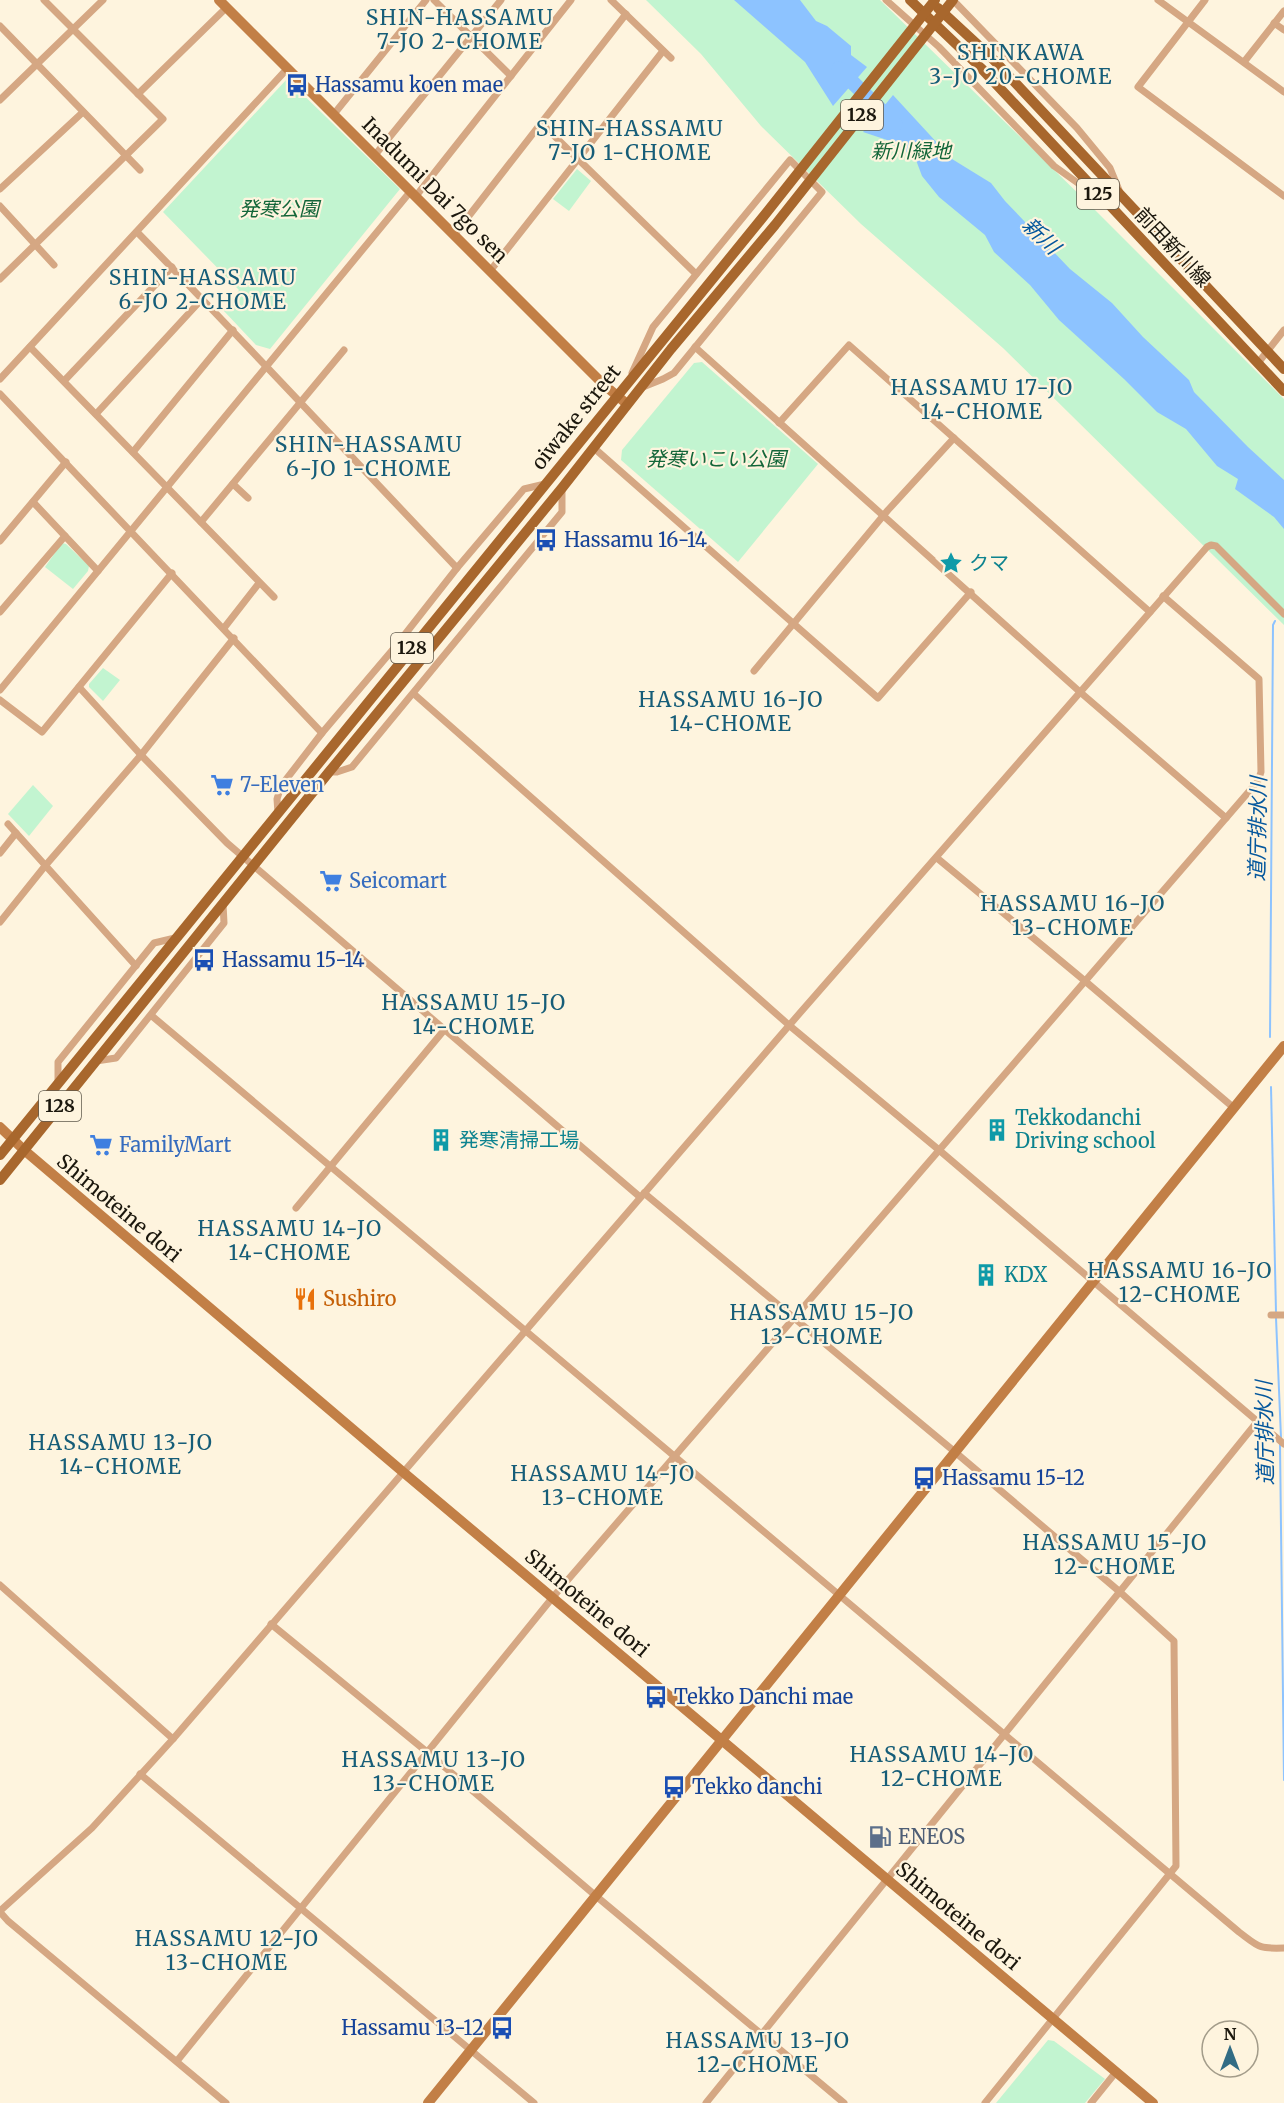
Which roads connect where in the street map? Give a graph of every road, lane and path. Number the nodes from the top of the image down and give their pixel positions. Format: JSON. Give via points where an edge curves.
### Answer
{"nodes":[{"id":1,"x":44,"y":0,"type":"edge"},
{"id":2,"x":103,"y":0,"type":"edge"},
{"id":3,"x":426,"y":0,"type":"edge"},
{"id":4,"x":434,"y":0,"type":"edge"},
{"id":5,"x":501,"y":0,"type":"edge"},
{"id":6,"x":571,"y":0,"type":"edge"},
{"id":7,"x":611,"y":0,"type":"edge"},
{"id":8,"x":886,"y":0,"type":"edge"},
{"id":9,"x":909,"y":0,"type":"edge"},
{"id":10,"x":929,"y":0,"type":"edge"},
{"id":11,"x":935,"y":0,"type":"edge"},
{"id":12,"x":953,"y":0,"type":"edge"},
{"id":13,"x":1158,"y":0,"type":"edge"},
{"id":14,"x":1205,"y":0,"type":"edge"},
{"id":15,"x":222,"y":4,"type":"edge"},
{"id":16,"x":1284,"y":10,"type":"edge"},
{"id":17,"x":626,"y":14,"type":"junction"},
{"id":18,"x":1188,"y":22,"type":"junction"},
{"id":19,"x":1274,"y":23,"type":"junction"},
{"id":20,"x":0,"y":26,"type":"edge"},
{"id":21,"x":914,"y":27,"type":"junction"},
{"id":22,"x":74,"y":29,"type":"junction"},
{"id":23,"x":1284,"y":30,"type":"edge"},
{"id":24,"x":926,"y":35,"type":"junction"},
{"id":25,"x":472,"y":36,"type":"junction"},
{"id":26,"x":663,"y":51,"type":"junction"},
{"id":27,"x":671,"y":58,"type":"dead end"},
{"id":28,"x":1244,"y":62,"type":"junction"},
{"id":29,"x":37,"y":65,"type":"junction"},
{"id":30,"x":288,"y":69,"type":"junction"},
{"id":31,"x":511,"y":76,"type":"junction"},
{"id":32,"x":1284,"y":92,"type":"edge"},
{"id":33,"x":138,"y":94,"type":"junction"},
{"id":34,"x":0,"y":100,"type":"edge"},
{"id":35,"x":83,"y":112,"type":"junction"},
{"id":36,"x":334,"y":114,"type":"junction"},
{"id":37,"x":541,"y":123,"type":"junction"},
{"id":38,"x":375,"y":155,"type":"junction"},
{"id":39,"x":125,"y":156,"type":"junction"},
{"id":40,"x":578,"y":158,"type":"junction"},
{"id":41,"x":140,"y":170,"type":"dead end"},
{"id":42,"x":0,"y":189,"type":"edge"},
{"id":43,"x":413,"y":194,"type":"junction"},
{"id":44,"x":1284,"y":196,"type":"edge"},
{"id":45,"x":1123,"y":197,"type":"junction"},
{"id":46,"x":1108,"y":204,"type":"junction"},
{"id":47,"x":0,"y":206,"type":"edge"},
{"id":48,"x":136,"y":232,"type":"junction"},
{"id":49,"x":454,"y":235,"type":"junction"},
{"id":50,"x":35,"y":244,"type":"junction"},
{"id":51,"x":54,"y":266,"type":"dead end"},
{"id":52,"x":171,"y":267,"type":"junction"},
{"id":53,"x":490,"y":271,"type":"junction"},
{"id":54,"x":696,"y":274,"type":"junction"},
{"id":55,"x":0,"y":279,"type":"edge"},
{"id":56,"x":202,"y":299,"type":"junction"},
{"id":57,"x":232,"y":330,"type":"junction"},
{"id":58,"x":1284,"y":330,"type":"edge"},
{"id":59,"x":30,"y":346,"type":"junction"},
{"id":60,"x":695,"y":347,"type":"junction"},
{"id":61,"x":344,"y":350,"type":"dead end"},
{"id":62,"x":1268,"y":352,"type":"junction"},
{"id":63,"x":1258,"y":363,"type":"junction"},
{"id":64,"x":265,"y":367,"type":"junction"},
{"id":65,"x":1284,"y":369,"type":"edge"},
{"id":66,"x":0,"y":379,"type":"edge"},
{"id":67,"x":64,"y":381,"type":"junction"},
{"id":68,"x":629,"y":381,"type":"junction"},
{"id":69,"x":639,"y":388,"type":"junction"},
{"id":70,"x":1284,"y":391,"type":"edge"},
{"id":71,"x":0,"y":393,"type":"edge"},
{"id":72,"x":617,"y":395,"type":"junction"},
{"id":73,"x":300,"y":403,"type":"junction"},
{"id":74,"x":627,"y":404,"type":"junction"},
{"id":75,"x":96,"y":414,"type":"junction"},
{"id":76,"x":779,"y":423,"type":"junction"},
{"id":77,"x":954,"y":438,"type":"junction"},
{"id":78,"x":594,"y":448,"type":"junction"},
{"id":79,"x":133,"y":452,"type":"junction"},
{"id":80,"x":66,"y":462,"type":"junction"},
{"id":81,"x":233,"y":484,"type":"junction"},
{"id":82,"x":545,"y":484,"type":"junction"},
{"id":83,"x":168,"y":487,"type":"junction"},
{"id":84,"x":562,"y":488,"type":"junction"},
{"id":85,"x":248,"y":498,"type":"dead end"},
{"id":86,"x":33,"y":502,"type":"junction"},
{"id":87,"x":884,"y":516,"type":"junction"},
{"id":88,"x":201,"y":522,"type":"junction"},
{"id":89,"x":132,"y":531,"type":"junction"},
{"id":90,"x":64,"y":536,"type":"junction"},
{"id":91,"x":0,"y":541,"type":"edge"},
{"id":92,"x":457,"y":568,"type":"junction"},
{"id":93,"x":98,"y":571,"type":"junction"},
{"id":94,"x":172,"y":573,"type":"junction"},
{"id":95,"x":259,"y":582,"type":"junction"},
{"id":96,"x":971,"y":592,"type":"junction"},
{"id":97,"x":274,"y":597,"type":"dead end"},
{"id":98,"x":1164,"y":597,"type":"junction"},
{"id":99,"x":0,"y":612,"type":"edge"},
{"id":100,"x":1149,"y":612,"type":"junction"},
{"id":101,"x":1284,"y":614,"type":"edge"},
{"id":102,"x":794,"y":623,"type":"junction"},
{"id":103,"x":224,"y":628,"type":"junction"},
{"id":104,"x":234,"y":638,"type":"junction"},
{"id":105,"x":754,"y":671,"type":"dead end"},
{"id":106,"x":79,"y":687,"type":"junction"},
{"id":107,"x":0,"y":690,"type":"edge"},
{"id":108,"x":1080,"y":692,"type":"junction"},
{"id":109,"x":414,"y":694,"type":"junction"},
{"id":110,"x":0,"y":700,"type":"edge"},
{"id":111,"x":322,"y":733,"type":"junction"},
{"id":112,"x":141,"y":755,"type":"junction"},
{"id":113,"x":329,"y":772,"type":"junction"},
{"id":114,"x":278,"y":813,"type":"junction"},
{"id":115,"x":1226,"y":818,"type":"junction"},
{"id":116,"x":8,"y":824,"type":"dead end"},
{"id":117,"x":16,"y":833,"type":"junction"},
{"id":118,"x":0,"y":853,"type":"edge"},
{"id":119,"x":243,"y":856,"type":"junction"},
{"id":120,"x":937,"y":858,"type":"junction"},
{"id":121,"x":255,"y":865,"type":"junction"},
{"id":122,"x":45,"y":866,"type":"junction"},
{"id":123,"x":223,"y":904,"type":"junction"},
{"id":124,"x":0,"y":922,"type":"edge"},
{"id":125,"x":177,"y":937,"type":"junction"},
{"id":126,"x":136,"y":966,"type":"junction"},
{"id":127,"x":1085,"y":981,"type":"junction"},
{"id":128,"x":152,"y":1016,"type":"junction"},
{"id":129,"x":790,"y":1026,"type":"junction"},
{"id":130,"x":445,"y":1029,"type":"junction"},
{"id":131,"x":1284,"y":1046,"type":"edge"},
{"id":132,"x":96,"y":1061,"type":"junction"},
{"id":133,"x":58,"y":1083,"type":"junction"},
{"id":134,"x":1234,"y":1107,"type":"junction"},
{"id":135,"x":0,"y":1127,"type":"edge"},
{"id":136,"x":12,"y":1140,"type":"junction"},
{"id":137,"x":24,"y":1150,"type":"junction"},
{"id":138,"x":939,"y":1150,"type":"junction"},
{"id":139,"x":0,"y":1155,"type":"edge"},
{"id":140,"x":330,"y":1167,"type":"junction"},
{"id":141,"x":0,"y":1180,"type":"edge"},
{"id":142,"x":642,"y":1195,"type":"junction"},
{"id":143,"x":297,"y":1208,"type":"dead end"},
{"id":144,"x":1094,"y":1281,"type":"junction"},
{"id":145,"x":1271,"y":1315,"type":"dead end"},
{"id":146,"x":1284,"y":1315,"type":"edge"},
{"id":147,"x":794,"y":1318,"type":"junction"},
{"id":148,"x":525,"y":1331,"type":"junction"},
{"id":149,"x":1257,"y":1422,"type":"junction"},
{"id":150,"x":1284,"y":1444,"type":"edge"},
{"id":151,"x":956,"y":1452,"type":"junction"},
{"id":152,"x":675,"y":1455,"type":"junction"},
{"id":153,"x":403,"y":1472,"type":"junction"},
{"id":154,"x":0,"y":1585,"type":"edge"},
{"id":155,"x":1120,"y":1592,"type":"junction"},
{"id":156,"x":840,"y":1596,"type":"junction"},
{"id":157,"x":553,"y":1597,"type":"junction"},
{"id":158,"x":271,"y":1624,"type":"junction"},
{"id":159,"x":1005,"y":1733,"type":"junction"},
{"id":160,"x":173,"y":1739,"type":"junction"},
{"id":161,"x":722,"y":1741,"type":"junction"},
{"id":162,"x":427,"y":1752,"type":"junction"},
{"id":163,"x":140,"y":1774,"type":"junction"},
{"id":164,"x":1170,"y":1873,"type":"junction"},
{"id":165,"x":887,"y":1879,"type":"junction"},
{"id":166,"x":596,"y":1896,"type":"junction"},
{"id":167,"x":301,"y":1907,"type":"junction"},
{"id":168,"x":0,"y":1912,"type":"edge"},
{"id":169,"x":1282,"y":1948,"type":"edge"},
{"id":170,"x":1053,"y":2019,"type":"junction"},
{"id":171,"x":762,"y":2034,"type":"junction"},
{"id":172,"x":471,"y":2050,"type":"junction"},
{"id":173,"x":177,"y":2061,"type":"junction"},
{"id":174,"x":1116,"y":2072,"type":"junction"},
{"id":175,"x":226,"y":2103,"type":"edge"},
{"id":176,"x":428,"y":2103,"type":"edge"},
{"id":177,"x":534,"y":2103,"type":"edge"},
{"id":178,"x":706,"y":2103,"type":"edge"},
{"id":179,"x":844,"y":2103,"type":"edge"},
{"id":180,"x":985,"y":2103,"type":"edge"},
{"id":181,"x":1091,"y":2103,"type":"edge"},
{"id":182,"x":1153,"y":2103,"type":"edge"}],
"edges":[{"from":1,"to":22,"type":"street"},
{"from":2,"to":22,"type":"street"},
{"from":3,"to":36,"type":"street"},
{"from":4,"to":25,"type":"street"},
{"from":5,"to":25,"type":"street"},
{"from":6,"to":31,"type":"street"},
{"from":7,"to":17,"type":"street"},
{"from":8,"to":21,"type":"street"},
{"from":9,"to":46,"type":"main road","name":"前田新川線","number":"125","via":[[981,68]]},
{"from":10,"to":45,"type":"main road","name":"前田新川線","number":"125","via":[[991,57]]},
{"from":11,"to":21,"type":"main road","number":"128"},
{"from":12,"to":24,"type":"main road","number":"128"},
{"from":12,"to":45,"type":"street","via":[[1077,128],[1110,168]]},
{"from":13,"to":18,"type":"street"},
{"from":14,"to":18,"type":"street"},
{"from":15,"to":30,"type":"street","name":"Inadumi Dai 7go sen"},
{"from":15,"to":33,"type":"street"},
{"from":16,"to":19,"type":"street"},
{"from":17,"to":26,"type":"street"},
{"from":17,"to":37,"type":"street"},
{"from":18,"to":28,"type":"street"},
{"from":18,"to":44,"type":"street","via":[[1138,87]]},
{"from":19,"to":23,"type":"street"},
{"from":19,"to":28,"type":"street"},
{"from":20,"to":29,"type":"street"},
{"from":21,"to":24,"type":"street"},
{"from":21,"to":68,"type":"main road","name":"oiwake street","number":"128"},
{"from":22,"to":29,"type":"street"},
{"from":22,"to":33,"type":"street"},
{"from":24,"to":46,"type":"street","via":[[1054,166]]},
{"from":24,"to":69,"type":"main road","name":"oiwake street","number":"128"},
{"from":25,"to":31,"type":"street"},
{"from":25,"to":38,"type":"street"},
{"from":26,"to":27,"type":"street"},
{"from":26,"to":40,"type":"street"},
{"from":28,"to":32,"type":"street"},
{"from":29,"to":34,"type":"street"},
{"from":29,"to":35,"type":"street"},
{"from":30,"to":36,"type":"street","name":"Inadumi Dai 7go sen"},
{"from":30,"to":48,"type":"street"},
{"from":31,"to":43,"type":"street"},
{"from":33,"to":39,"type":"street","via":[[162,119]]},
{"from":35,"to":39,"type":"street"},
{"from":35,"to":42,"type":"street"},
{"from":36,"to":38,"type":"street","name":"Inadumi Dai 7go sen"},
{"from":37,"to":40,"type":"street"},
{"from":37,"to":49,"type":"street"},
{"from":38,"to":43,"type":"street","name":"Inadumi Dai 7go sen"},
{"from":39,"to":41,"type":"street"},
{"from":39,"to":50,"type":"street"},
{"from":40,"to":53,"type":"street"},
{"from":40,"to":54,"type":"street"},
{"from":43,"to":49,"type":"street","name":"Inadumi Dai 7go sen"},
{"from":43,"to":64,"type":"street"},
{"from":45,"to":62,"type":"main road","name":"前田新川線","number":"125"},
{"from":46,"to":63,"type":"main road","name":"前田新川線","number":"125"},
{"from":47,"to":50,"type":"street"},
{"from":48,"to":52,"type":"street"},
{"from":48,"to":59,"type":"street"},
{"from":49,"to":53,"type":"street","name":"Inadumi Dai 7go sen"},
{"from":50,"to":51,"type":"street"},
{"from":50,"to":55,"type":"street"},
{"from":52,"to":56,"type":"street"},
{"from":52,"to":67,"type":"street"},
{"from":53,"to":72,"type":"street","name":"Inadumi Dai 7go sen"},
{"from":54,"to":60,"type":"street","via":[[790,160],[822,192]]},
{"from":54,"to":68,"type":"street","via":[[653,327]]},
{"from":56,"to":57,"type":"street"},
{"from":56,"to":75,"type":"street"},
{"from":57,"to":64,"type":"street"},
{"from":57,"to":79,"type":"street"},
{"from":58,"to":62,"type":"street"},
{"from":59,"to":66,"type":"street"},
{"from":59,"to":67,"type":"street"},
{"from":60,"to":69,"type":"street","via":[[674,373]]},
{"from":60,"to":76,"type":"street"},
{"from":61,"to":73,"type":"street"},
{"from":62,"to":63,"type":"street"},
{"from":62,"to":65,"type":"main road","name":"前田新川線","number":"125"},
{"from":63,"to":70,"type":"main road","name":"前田新川線","number":"125"},
{"from":64,"to":73,"type":"street"},
{"from":64,"to":83,"type":"street"},
{"from":67,"to":75,"type":"street"},
{"from":68,"to":72,"type":"main road","name":"oiwake street","number":"128"},
{"from":69,"to":74,"type":"main road","name":"oiwake street","number":"128"},
{"from":71,"to":80,"type":"street"},
{"from":72,"to":74,"type":"street","name":"Inadumi Dai 7go sen"},
{"from":72,"to":82,"type":"main road","name":"oiwake street","number":"128"},
{"from":73,"to":81,"type":"street"},
{"from":73,"to":92,"type":"street"},
{"from":74,"to":78,"type":"main road","number":"128"},
{"from":75,"to":79,"type":"street"},
{"from":76,"to":77,"type":"street","via":[[849,345]]},
{"from":76,"to":87,"type":"street"},
{"from":77,"to":87,"type":"street"},
{"from":77,"to":100,"type":"street"},
{"from":78,"to":84,"type":"main road","number":"128"},
{"from":78,"to":102,"type":"street"},
{"from":79,"to":83,"type":"street"},
{"from":80,"to":86,"type":"street"},
{"from":80,"to":89,"type":"street"},
{"from":81,"to":85,"type":"street"},
{"from":81,"to":88,"type":"street"},
{"from":82,"to":92,"type":"street","via":[[524,489]]},
{"from":82,"to":114,"type":"main road","name":"oiwake street","number":"128"},
{"from":83,"to":88,"type":"street"},
{"from":83,"to":89,"type":"street"},
{"from":84,"to":109,"type":"street","via":[[562,512]]},
{"from":84,"to":113,"type":"main road","name":"oiwake street","number":"128"},
{"from":86,"to":90,"type":"street"},
{"from":86,"to":91,"type":"street"},
{"from":87,"to":96,"type":"street"},
{"from":87,"to":102,"type":"street"},
{"from":88,"to":95,"type":"street"},
{"from":89,"to":93,"type":"street"},
{"from":89,"to":94,"type":"street"},
{"from":90,"to":93,"type":"street"},
{"from":90,"to":99,"type":"street"},
{"from":92,"to":111,"type":"street"},
{"from":93,"to":107,"type":"street"},
{"from":94,"to":103,"type":"street"},
{"from":94,"to":106,"type":"street"},
{"from":95,"to":97,"type":"street"},
{"from":95,"to":103,"type":"street"},
{"from":96,"to":102,"type":"street","via":[[878,698]]},
{"from":96,"to":108,"type":"street"},
{"from":98,"to":100,"type":"street"},
{"from":98,"to":101,"type":"street","via":[[1212,545]]},
{"from":98,"to":115,"type":"street","via":[[1259,679],[1261,772],[1258,781]]},
{"from":100,"to":108,"type":"street"},
{"from":102,"to":105,"type":"street"},
{"from":103,"to":104,"type":"street"},
{"from":104,"to":111,"type":"street"},
{"from":104,"to":112,"type":"street"},
{"from":106,"to":110,"type":"street","via":[[42,732]]},
{"from":106,"to":112,"type":"street"},
{"from":108,"to":115,"type":"street"},
{"from":108,"to":120,"type":"street"},
{"from":109,"to":113,"type":"street","via":[[352,767]]},
{"from":109,"to":129,"type":"street"},
{"from":111,"to":114,"type":"street","via":[[281,786]]},
{"from":112,"to":119,"type":"street"},
{"from":112,"to":122,"type":"street"},
{"from":113,"to":121,"type":"main road","number":"128"},
{"from":114,"to":119,"type":"main road","number":"128"},
{"from":115,"to":127,"type":"street"},
{"from":116,"to":117,"type":"street"},
{"from":117,"to":118,"type":"street"},
{"from":117,"to":122,"type":"street"},
{"from":119,"to":121,"type":"street"},
{"from":119,"to":125,"type":"main road","number":"128"},
{"from":120,"to":127,"type":"street"},
{"from":120,"to":129,"type":"street"},
{"from":121,"to":123,"type":"main road","number":"128"},
{"from":121,"to":130,"type":"street"},
{"from":122,"to":124,"type":"street"},
{"from":122,"to":126,"type":"street"},
{"from":123,"to":128,"type":"street","via":[[224,923]]},
{"from":123,"to":132,"type":"main road","number":"128"},
{"from":125,"to":126,"type":"street","via":[[154,943]]},
{"from":125,"to":133,"type":"main road","number":"128"},
{"from":126,"to":133,"type":"street","via":[[58,1062]]},
{"from":127,"to":134,"type":"street"},
{"from":127,"to":138,"type":"street"},
{"from":128,"to":132,"type":"street","via":[[117,1058]]},
{"from":128,"to":140,"type":"street"},
{"from":129,"to":138,"type":"street"},
{"from":129,"to":142,"type":"street"},
{"from":130,"to":140,"type":"street"},
{"from":130,"to":142,"type":"street"},
{"from":131,"to":134,"type":"street"},
{"from":132,"to":137,"type":"main road","number":"128"},
{"from":133,"to":136,"type":"main road","number":"128"},
{"from":134,"to":144,"type":"street"},
{"from":135,"to":136,"type":"street","name":"Shimoteine dori"},
{"from":136,"to":137,"type":"street","name":"Shimoteine dori"},
{"from":136,"to":139,"type":"main road","number":"128"},
{"from":137,"to":141,"type":"main road","number":"128"},
{"from":137,"to":153,"type":"street","name":"Shimoteine dori"},
{"from":138,"to":144,"type":"street"},
{"from":138,"to":147,"type":"street"},
{"from":140,"to":143,"type":"street"},
{"from":140,"to":148,"type":"street"},
{"from":142,"to":147,"type":"street"},
{"from":142,"to":148,"type":"street"},
{"from":144,"to":149,"type":"street"},
{"from":144,"to":151,"type":"street"},
{"from":145,"to":146,"type":"street"},
{"from":147,"to":151,"type":"street"},
{"from":147,"to":152,"type":"street"},
{"from":148,"to":152,"type":"street"},
{"from":148,"to":153,"type":"street"},
{"from":149,"to":150,"type":"street"},
{"from":149,"to":155,"type":"street"},
{"from":151,"to":155,"type":"street"},
{"from":151,"to":156,"type":"street"},
{"from":152,"to":156,"type":"street"},
{"from":152,"to":157,"type":"street"},
{"from":153,"to":157,"type":"street","name":"Shimoteine dori"},
{"from":153,"to":158,"type":"street"},
{"from":154,"to":160,"type":"street"},
{"from":155,"to":159,"type":"street"},
{"from":155,"to":164,"type":"street","via":[[1174,1641],[1176,1866]]},
{"from":156,"to":159,"type":"street"},
{"from":156,"to":161,"type":"street"},
{"from":157,"to":161,"type":"street","name":"Shimoteine dori"},
{"from":157,"to":162,"type":"street"},
{"from":158,"to":160,"type":"street"},
{"from":158,"to":162,"type":"street"},
{"from":159,"to":164,"type":"street"},
{"from":159,"to":165,"type":"street"},
{"from":160,"to":163,"type":"street"},
{"from":161,"to":165,"type":"street","name":"Shimoteine dori"},
{"from":161,"to":166,"type":"street"},
{"from":162,"to":166,"type":"street"},
{"from":162,"to":167,"type":"street"},
{"from":163,"to":167,"type":"street"},
{"from":163,"to":168,"type":"street","via":[[90,1830]]},
{"from":164,"to":169,"type":"street","via":[[1258,1947]]},
{"from":164,"to":170,"type":"street"},
{"from":165,"to":170,"type":"street","name":"Shimoteine dori"},
{"from":165,"to":171,"type":"street"},
{"from":166,"to":171,"type":"street"},
{"from":166,"to":172,"type":"street"},
{"from":167,"to":172,"type":"street"},
{"from":167,"to":173,"type":"street"},
{"from":168,"to":173,"type":"street"},
{"from":170,"to":174,"type":"street","name":"Shimoteine dori"},
{"from":170,"to":180,"type":"street"},
{"from":171,"to":178,"type":"street"},
{"from":171,"to":179,"type":"street"},
{"from":172,"to":176,"type":"street"},
{"from":172,"to":177,"type":"street"},
{"from":173,"to":175,"type":"street"},
{"from":174,"to":181,"type":"street"},
{"from":174,"to":182,"type":"street","name":"Shimoteine dori"}]}
